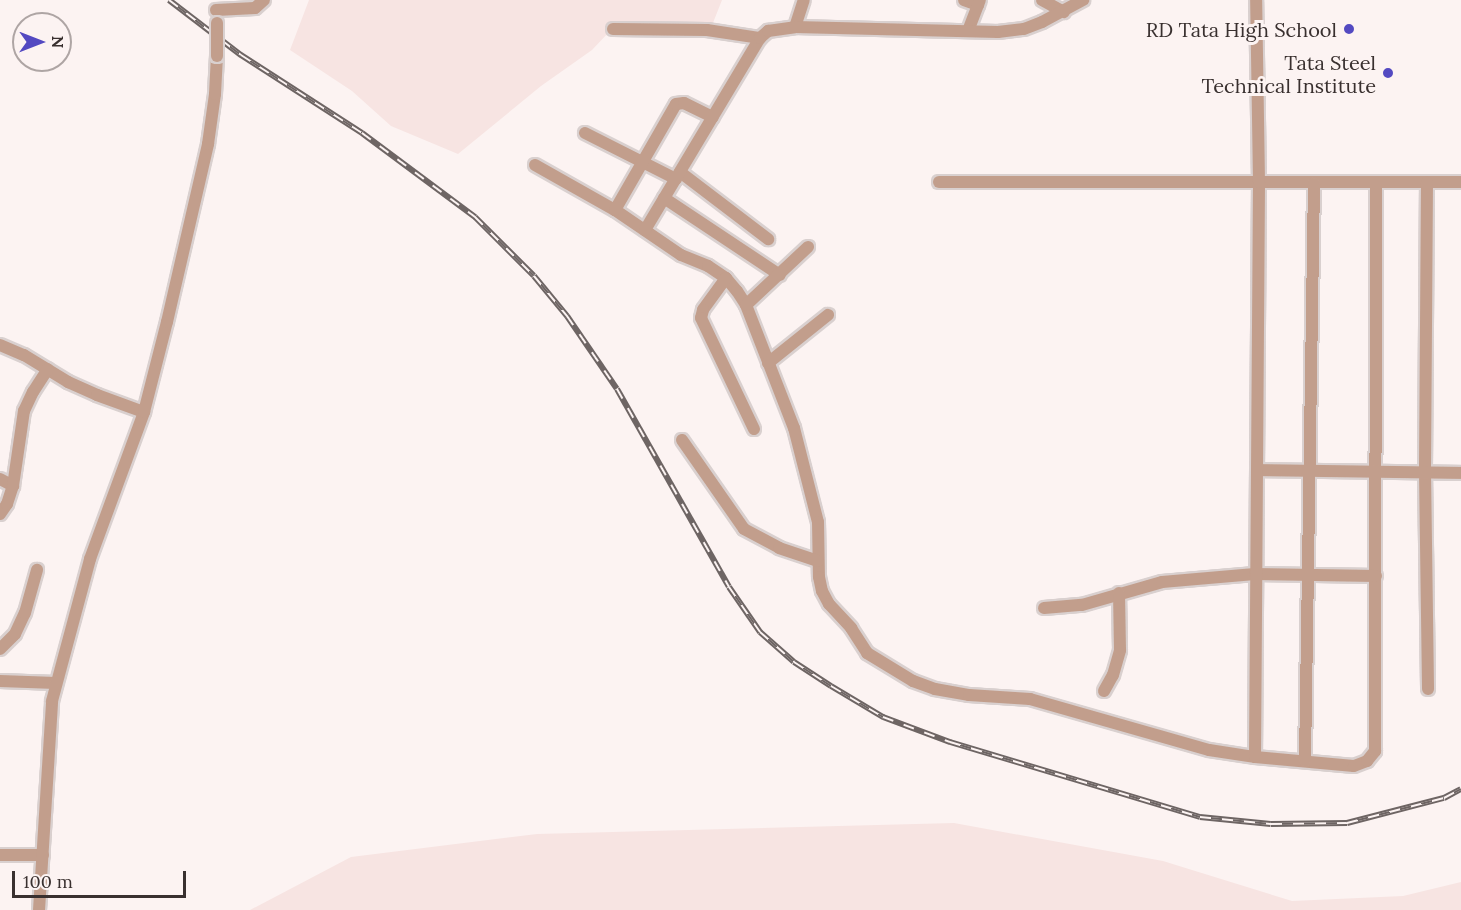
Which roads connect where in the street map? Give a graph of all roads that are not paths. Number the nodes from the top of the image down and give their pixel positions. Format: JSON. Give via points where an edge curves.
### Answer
{"nodes":[{"id":1,"x":264,"y":0,"type":"edge"},
{"id":2,"x":804,"y":0,"type":"edge"},
{"id":3,"x":964,"y":0,"type":"edge"},
{"id":4,"x":1042,"y":0,"type":"edge"},
{"id":5,"x":1083,"y":0,"type":"edge"},
{"id":6,"x":1256,"y":0,"type":"edge"},
{"id":7,"x":979,"y":3,"type":"edge"},
{"id":8,"x":216,"y":5,"type":"edge"},
{"id":9,"x":1065,"y":12,"type":"junction"},
{"id":10,"x":795,"y":27,"type":"junction"},
{"id":11,"x":613,"y":29,"type":"dead end"},
{"id":12,"x":968,"y":31,"type":"junction"},
{"id":13,"x":760,"y":38,"type":"junction"},
{"id":14,"x":713,"y":117,"type":"junction"},
{"id":15,"x":585,"y":133,"type":"dead end"},
{"id":16,"x":641,"y":162,"type":"junction"},
{"id":17,"x":535,"y":165,"type":"dead end"},
{"id":18,"x":678,"y":176,"type":"junction"},
{"id":19,"x":939,"y":182,"type":"dead end"},
{"id":20,"x":1258,"y":182,"type":"junction"},
{"id":21,"x":1427,"y":182,"type":"junction"},
{"id":22,"x":1461,"y":182,"type":"edge"},
{"id":23,"x":1314,"y":183,"type":"junction"},
{"id":24,"x":1376,"y":183,"type":"junction"},
{"id":25,"x":664,"y":198,"type":"junction"},
{"id":26,"x":615,"y":210,"type":"junction"},
{"id":27,"x":645,"y":230,"type":"junction"},
{"id":28,"x":768,"y":238,"type":"dead end"},
{"id":29,"x":808,"y":248,"type":"dead end"},
{"id":30,"x":780,"y":275,"type":"junction"},
{"id":31,"x":726,"y":278,"type":"junction"},
{"id":32,"x":746,"y":305,"type":"junction"},
{"id":33,"x":828,"y":315,"type":"dead end"},
{"id":34,"x":0,"y":345,"type":"edge"},
{"id":35,"x":768,"y":363,"type":"junction"},
{"id":36,"x":48,"y":369,"type":"junction"},
{"id":37,"x":144,"y":412,"type":"junction"},
{"id":38,"x":754,"y":429,"type":"dead end"},
{"id":39,"x":682,"y":440,"type":"dead end"},
{"id":40,"x":1258,"y":470,"type":"junction"},
{"id":41,"x":1311,"y":471,"type":"junction"},
{"id":42,"x":1377,"y":472,"type":"junction"},
{"id":43,"x":1425,"y":472,"type":"junction"},
{"id":44,"x":1461,"y":473,"type":"edge"},
{"id":45,"x":0,"y":479,"type":"edge"},
{"id":46,"x":13,"y":486,"type":"junction"},
{"id":47,"x":0,"y":514,"type":"edge"},
{"id":48,"x":818,"y":561,"type":"junction"},
{"id":49,"x":37,"y":570,"type":"dead end"},
{"id":50,"x":1255,"y":574,"type":"junction"},
{"id":51,"x":1309,"y":574,"type":"junction"},
{"id":52,"x":1376,"y":576,"type":"junction"},
{"id":53,"x":1119,"y":593,"type":"junction"},
{"id":54,"x":1044,"y":608,"type":"dead end"},
{"id":55,"x":0,"y":649,"type":"edge"},
{"id":56,"x":0,"y":681,"type":"edge"},
{"id":57,"x":56,"y":682,"type":"junction"},
{"id":58,"x":1428,"y":689,"type":"dead end"},
{"id":59,"x":1104,"y":691,"type":"dead end"},
{"id":60,"x":1255,"y":757,"type":"junction"},
{"id":61,"x":1305,"y":761,"type":"junction"},
{"id":62,"x":0,"y":855,"type":"edge"},
{"id":63,"x":43,"y":855,"type":"junction"},
{"id":64,"x":39,"y":910,"type":"edge"}],
"edges":[{"from":1,"to":8,"type":"street","via":[[255,8]]},
{"from":2,"to":10,"type":"street"},
{"from":3,"to":7,"type":"street"},
{"from":4,"to":9,"type":"street"},
{"from":5,"to":9,"type":"street"},
{"from":6,"to":20,"type":"street"},
{"from":7,"to":12,"type":"street"},
{"from":8,"to":37,"type":"street","bridge":true,"via":[[215,94],[208,144]]},
{"from":9,"to":12,"type":"street","via":[[1024,29]]},
{"from":10,"to":12,"type":"street"},
{"from":10,"to":13,"type":"street","via":[[768,31]]},
{"from":11,"to":13,"type":"street","via":[[707,30]]},
{"from":13,"to":14,"type":"street"},
{"from":14,"to":16,"type":"street","via":[[684,103],[675,104]]},
{"from":14,"to":18,"type":"street"},
{"from":15,"to":16,"type":"street"},
{"from":16,"to":18,"type":"street"},
{"from":16,"to":26,"type":"street"},
{"from":17,"to":26,"type":"street"},
{"from":18,"to":25,"type":"street"},
{"from":18,"to":28,"type":"street"},
{"from":19,"to":20,"type":"street"},
{"from":20,"to":23,"type":"street"},
{"from":20,"to":40,"type":"street"},
{"from":21,"to":22,"type":"street"},
{"from":21,"to":24,"type":"street"},
{"from":21,"to":43,"type":"street"},
{"from":23,"to":24,"type":"street"},
{"from":23,"to":41,"type":"street"},
{"from":24,"to":42,"type":"street"},
{"from":25,"to":27,"type":"street"},
{"from":25,"to":30,"type":"street"},
{"from":26,"to":27,"type":"street"},
{"from":27,"to":31,"type":"street","via":[[666,246]]},
{"from":29,"to":30,"type":"street"},
{"from":30,"to":32,"type":"street"},
{"from":31,"to":32,"type":"street"},
{"from":31,"to":38,"type":"street","via":[[701,318]]},
{"from":32,"to":35,"type":"street"},
{"from":33,"to":35,"type":"street"},
{"from":34,"to":36,"type":"street"},
{"from":35,"to":48,"type":"street","via":[[794,428],[814,503]]},
{"from":36,"to":37,"type":"street","via":[[97,395]]},
{"from":36,"to":46,"type":"street","via":[[24,411]]},
{"from":37,"to":57,"type":"street","via":[[90,559]]},
{"from":39,"to":48,"type":"street","via":[[744,529],[759,540]]},
{"from":40,"to":41,"type":"street"},
{"from":40,"to":50,"type":"street"},
{"from":41,"to":42,"type":"street"},
{"from":41,"to":51,"type":"street"},
{"from":42,"to":43,"type":"street"},
{"from":42,"to":52,"type":"street"},
{"from":43,"to":44,"type":"street"},
{"from":43,"to":58,"type":"street"},
{"from":45,"to":46,"type":"street"},
{"from":46,"to":47,"type":"street"},
{"from":48,"to":60,"type":"street","via":[[822,591],[867,653],[913,681],[969,695],[1030,699],[1209,750]]},
{"from":49,"to":55,"type":"street","via":[[25,613],[15,634]]},
{"from":50,"to":51,"type":"street"},
{"from":50,"to":53,"type":"street","via":[[1162,582]]},
{"from":50,"to":60,"type":"street"},
{"from":51,"to":52,"type":"street"},
{"from":51,"to":61,"type":"street"},
{"from":52,"to":61,"type":"street","via":[[1375,751],[1367,761],[1354,766]]},
{"from":53,"to":54,"type":"street","via":[[1082,605]]},
{"from":53,"to":59,"type":"street","via":[[1120,650]]},
{"from":56,"to":57,"type":"street"},
{"from":57,"to":63,"type":"street"},
{"from":60,"to":61,"type":"street"},
{"from":62,"to":63,"type":"street"},
{"from":63,"to":64,"type":"street"}]}
